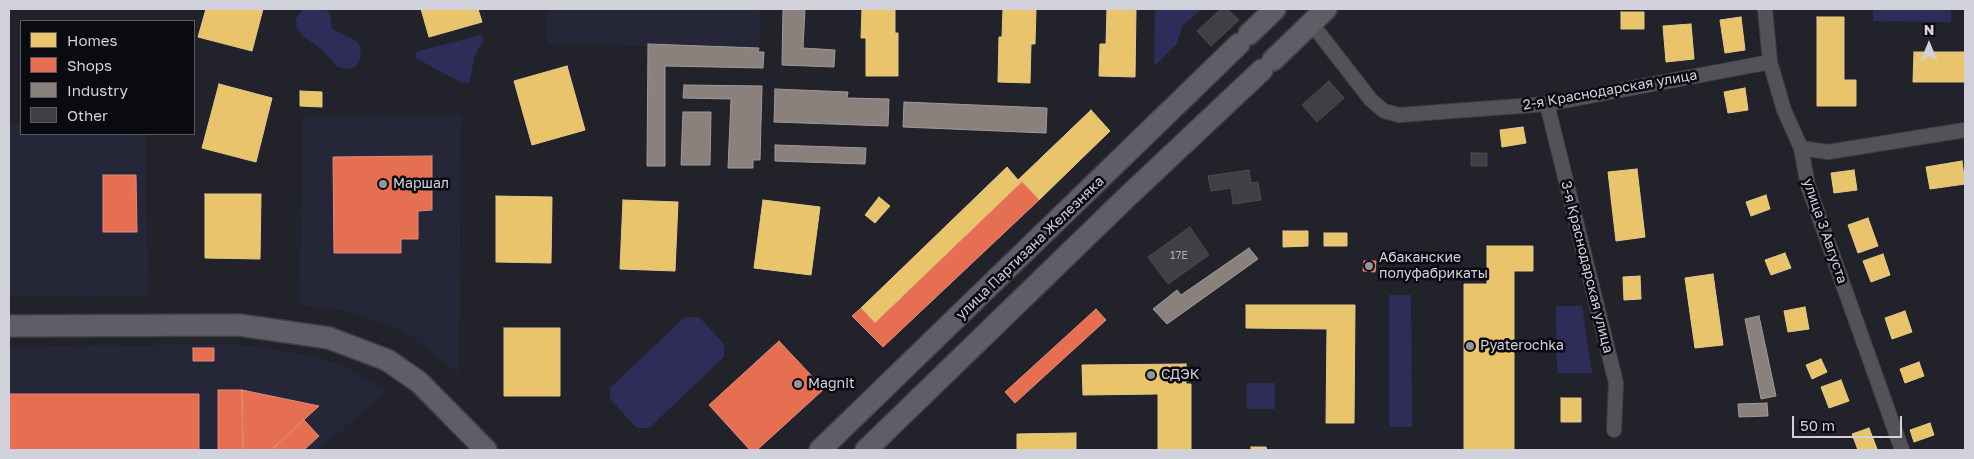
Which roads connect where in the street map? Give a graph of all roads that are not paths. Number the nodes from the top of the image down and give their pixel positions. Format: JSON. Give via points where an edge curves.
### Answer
{"nodes":[{"id":1,"x":1275,"y":9,"type":"edge"},
{"id":2,"x":1326,"y":9,"type":"edge"},
{"id":3,"x":1765,"y":9,"type":"edge"},
{"id":4,"x":1312,"y":24,"type":"junction"},
{"id":5,"x":1770,"y":62,"type":"junction"},
{"id":6,"x":1547,"y":104,"type":"junction"},
{"id":7,"x":1965,"y":130,"type":"edge"},
{"id":8,"x":1802,"y":148,"type":"junction"},
{"id":9,"x":9,"y":326,"type":"edge"},
{"id":10,"x":1614,"y":430,"type":"dead end"},
{"id":11,"x":486,"y":450,"type":"edge"},
{"id":12,"x":820,"y":450,"type":"edge"},
{"id":13,"x":866,"y":450,"type":"edge"},
{"id":14,"x":1902,"y":450,"type":"edge"}],
"edges":[{"from":1,"to":12,"type":"main road","name":"улица Партизана Железняка"},
{"from":2,"to":4,"type":"main road"},
{"from":3,"to":5,"type":"street","name":"улица 3 Августа"},
{"from":4,"to":6,"type":"street","name":"2-я Краснодарская улица","via":[[1371,100],[1384,111],[1399,115]]},
{"from":4,"to":13,"type":"main road","via":[[1126,198]]},
{"from":5,"to":6,"type":"street","name":"2-я Краснодарская улица"},
{"from":5,"to":8,"type":"street","name":"улица 3 Августа","via":[[1784,110]]},
{"from":6,"to":10,"type":"street","name":"3-я Краснодарская улица","via":[[1616,383]]},
{"from":7,"to":8,"type":"street","via":[[1828,152]]},
{"from":8,"to":14,"type":"street","name":"улица 3 Августа","via":[[1808,186]]},
{"from":9,"to":11,"type":"main road","via":[[239,325],[329,338],[387,360],[419,382]]}]}
